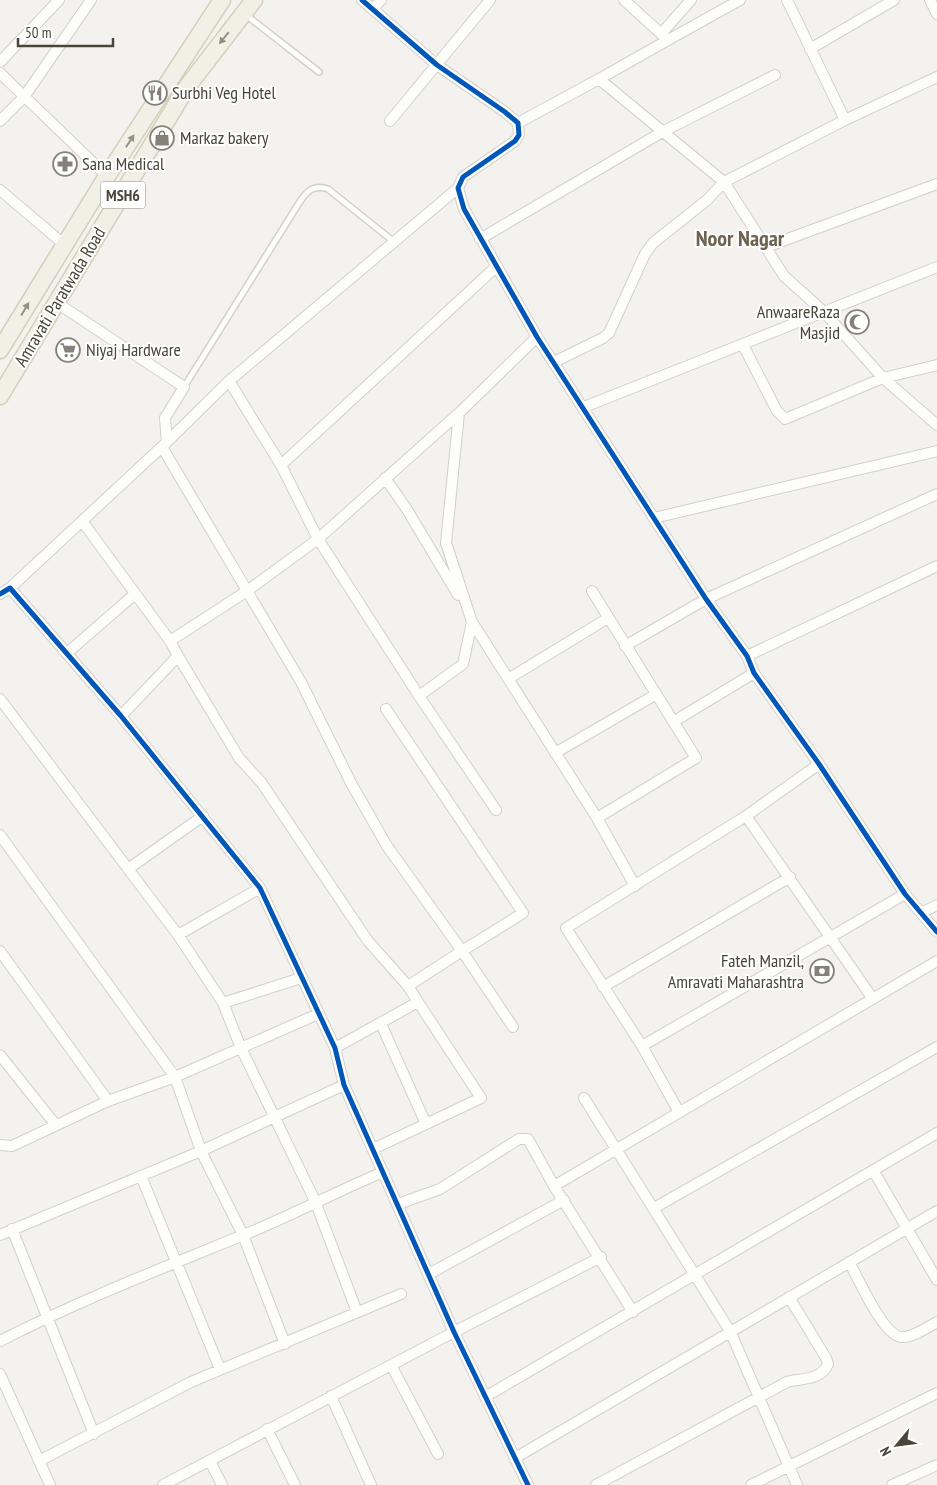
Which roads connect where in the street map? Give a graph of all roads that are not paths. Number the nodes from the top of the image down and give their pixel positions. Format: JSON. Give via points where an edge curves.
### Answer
{"nodes":[{"id":1,"x":59,"y":0,"type":"edge"},
{"id":2,"x":91,"y":0,"type":"edge"},
{"id":3,"x":222,"y":0,"type":"edge"},
{"id":4,"x":254,"y":0,"type":"edge"},
{"id":5,"x":362,"y":0,"type":"edge"},
{"id":6,"x":381,"y":0,"type":"edge"},
{"id":7,"x":490,"y":0,"type":"edge"},
{"id":8,"x":624,"y":0,"type":"edge"},
{"id":9,"x":691,"y":0,"type":"edge"},
{"id":10,"x":740,"y":0,"type":"edge"},
{"id":11,"x":787,"y":0,"type":"edge"},
{"id":12,"x":894,"y":0,"type":"edge"},
{"id":13,"x":930,"y":0,"type":"edge"},
{"id":14,"x":373,"y":9,"type":"junction"},
{"id":15,"x":244,"y":13,"type":"junction"},
{"id":16,"x":937,"y":14,"type":"edge"},
{"id":17,"x":665,"y":37,"type":"junction"},
{"id":18,"x":810,"y":49,"type":"junction"},
{"id":19,"x":0,"y":62,"type":"edge"},
{"id":20,"x":437,"y":65,"type":"junction"},
{"id":21,"x":319,"y":72,"type":"dead end"},
{"id":22,"x":0,"y":73,"type":"edge"},
{"id":23,"x":775,"y":76,"type":"dead end"},
{"id":24,"x":937,"y":77,"type":"edge"},
{"id":25,"x":599,"y":79,"type":"junction"},
{"id":26,"x":24,"y":97,"type":"junction"},
{"id":27,"x":845,"y":120,"type":"junction"},
{"id":28,"x":0,"y":121,"type":"edge"},
{"id":29,"x":390,"y":121,"type":"dead end"},
{"id":30,"x":518,"y":123,"type":"junction"},
{"id":31,"x":664,"y":131,"type":"junction"},
{"id":32,"x":107,"y":176,"type":"junction"},
{"id":33,"x":724,"y":182,"type":"junction"},
{"id":34,"x":937,"y":184,"type":"edge"},
{"id":35,"x":458,"y":188,"type":"junction"},
{"id":36,"x":0,"y":190,"type":"edge"},
{"id":37,"x":480,"y":239,"type":"junction"},
{"id":38,"x":393,"y":241,"type":"junction"},
{"id":39,"x":66,"y":246,"type":"junction"},
{"id":40,"x":766,"y":247,"type":"junction"},
{"id":41,"x":497,"y":266,"type":"junction"},
{"id":42,"x":937,"y":267,"type":"edge"},
{"id":43,"x":57,"y":304,"type":"junction"},
{"id":44,"x":824,"y":312,"type":"junction"},
{"id":45,"x":537,"y":337,"type":"junction"},
{"id":46,"x":744,"y":345,"type":"junction"},
{"id":47,"x":0,"y":350,"type":"edge"},
{"id":48,"x":554,"y":362,"type":"junction"},
{"id":49,"x":937,"y":365,"type":"edge"},
{"id":50,"x":883,"y":378,"type":"junction"},
{"id":51,"x":229,"y":380,"type":"junction"},
{"id":52,"x":184,"y":387,"type":"junction"},
{"id":53,"x":0,"y":396,"type":"edge"},
{"id":54,"x":584,"y":407,"type":"junction"},
{"id":55,"x":460,"y":413,"type":"junction"},
{"id":56,"x":937,"y":425,"type":"edge"},
{"id":57,"x":165,"y":444,"type":"junction"},
{"id":58,"x":937,"y":451,"type":"edge"},
{"id":59,"x":281,"y":466,"type":"junction"},
{"id":60,"x":385,"y":478,"type":"junction"},
{"id":61,"x":937,"y":494,"type":"edge"},
{"id":62,"x":654,"y":518,"type":"junction"},
{"id":63,"x":82,"y":521,"type":"junction"},
{"id":64,"x":318,"y":539,"type":"junction"},
{"id":65,"x":937,"y":566,"type":"edge"},
{"id":66,"x":10,"y":588,"type":"junction"},
{"id":67,"x":247,"y":591,"type":"junction"},
{"id":68,"x":592,"y":591,"type":"dead end"},
{"id":69,"x":0,"y":594,"type":"edge"},
{"id":70,"x":135,"y":594,"type":"junction"},
{"id":71,"x":706,"y":598,"type":"junction"},
{"id":72,"x":465,"y":604,"type":"junction"},
{"id":73,"x":608,"y":618,"type":"junction"},
{"id":74,"x":472,"y":622,"type":"junction"},
{"id":75,"x":170,"y":641,"type":"junction"},
{"id":76,"x":625,"y":646,"type":"junction"},
{"id":77,"x":67,"y":653,"type":"junction"},
{"id":78,"x":178,"y":656,"type":"junction"},
{"id":79,"x":747,"y":656,"type":"junction"},
{"id":80,"x":754,"y":673,"type":"junction"},
{"id":81,"x":508,"y":679,"type":"junction"},
{"id":82,"x":654,"y":695,"type":"junction"},
{"id":83,"x":419,"y":696,"type":"junction"},
{"id":84,"x":0,"y":699,"type":"edge"},
{"id":85,"x":386,"y":709,"type":"dead end"},
{"id":86,"x":121,"y":716,"type":"junction"},
{"id":87,"x":673,"y":722,"type":"junction"},
{"id":88,"x":555,"y":752,"type":"junction"},
{"id":89,"x":819,"y":764,"type":"junction"},
{"id":90,"x":496,"y":810,"type":"dead end"},
{"id":91,"x":202,"y":816,"type":"junction"},
{"id":92,"x":746,"y":816,"type":"junction"},
{"id":93,"x":597,"y":818,"type":"junction"},
{"id":94,"x":0,"y":835,"type":"edge"},
{"id":95,"x":128,"y":869,"type":"junction"},
{"id":96,"x":790,"y":877,"type":"junction"},
{"id":97,"x":635,"y":886,"type":"junction"},
{"id":98,"x":260,"y":888,"type":"junction"},
{"id":99,"x":905,"y":894,"type":"junction"},
{"id":100,"x":937,"y":905,"type":"edge"},
{"id":101,"x":921,"y":913,"type":"junction"},
{"id":102,"x":937,"y":932,"type":"edge"},
{"id":103,"x":178,"y":935,"type":"junction"},
{"id":104,"x":832,"y":937,"type":"junction"},
{"id":105,"x":0,"y":951,"type":"edge"},
{"id":106,"x":462,"y":951,"type":"junction"},
{"id":107,"x":937,"y":961,"type":"edge"},
{"id":108,"x":302,"y":978,"type":"junction"},
{"id":109,"x":408,"y":986,"type":"junction"},
{"id":110,"x":604,"y":986,"type":"junction"},
{"id":111,"x":873,"y":999,"type":"junction"},
{"id":112,"x":418,"y":1002,"type":"junction"},
{"id":113,"x":224,"y":1004,"type":"junction"},
{"id":114,"x":318,"y":1014,"type":"junction"},
{"id":115,"x":381,"y":1024,"type":"junction"},
{"id":116,"x":513,"y":1027,"type":"dead end"},
{"id":117,"x":642,"y":1046,"type":"junction"},
{"id":118,"x":937,"y":1047,"type":"edge"},
{"id":119,"x":241,"y":1048,"type":"junction"},
{"id":120,"x":335,"y":1048,"type":"junction"},
{"id":121,"x":0,"y":1055,"type":"edge"},
{"id":122,"x":175,"y":1077,"type":"junction"},
{"id":123,"x":344,"y":1085,"type":"junction"},
{"id":124,"x":584,"y":1098,"type":"dead end"},
{"id":125,"x":108,"y":1101,"type":"junction"},
{"id":126,"x":679,"y":1112,"type":"junction"},
{"id":127,"x":276,"y":1116,"type":"junction"},
{"id":128,"x":55,"y":1124,"type":"junction"},
{"id":129,"x":426,"y":1124,"type":"junction"},
{"id":130,"x":937,"y":1133,"type":"edge"},
{"id":131,"x":0,"y":1145,"type":"edge"},
{"id":132,"x":373,"y":1149,"type":"junction"},
{"id":133,"x":617,"y":1149,"type":"junction"},
{"id":134,"x":202,"y":1151,"type":"junction"},
{"id":135,"x":873,"y":1170,"type":"junction"},
{"id":136,"x":383,"y":1172,"type":"junction"},
{"id":137,"x":141,"y":1176,"type":"junction"},
{"id":138,"x":554,"y":1186,"type":"junction"},
{"id":139,"x":564,"y":1200,"type":"junction"},
{"id":140,"x":315,"y":1201,"type":"junction"},
{"id":141,"x":398,"y":1204,"type":"junction"},
{"id":142,"x":654,"y":1208,"type":"junction"},
{"id":143,"x":937,"y":1211,"type":"edge"},
{"id":144,"x":908,"y":1228,"type":"junction"},
{"id":145,"x":12,"y":1229,"type":"junction"},
{"id":146,"x":0,"y":1235,"type":"edge"},
{"id":147,"x":242,"y":1236,"type":"junction"},
{"id":148,"x":601,"y":1258,"type":"junction"},
{"id":149,"x":175,"y":1261,"type":"junction"},
{"id":150,"x":849,"y":1262,"type":"junction"},
{"id":151,"x":695,"y":1273,"type":"junction"},
{"id":152,"x":429,"y":1274,"type":"junction"},
{"id":153,"x":937,"y":1280,"type":"edge"},
{"id":154,"x":401,"y":1294,"type":"dead end"},
{"id":155,"x":789,"y":1297,"type":"junction"},
{"id":156,"x":357,"y":1312,"type":"junction"},
{"id":157,"x":633,"y":1312,"type":"junction"},
{"id":158,"x":48,"y":1317,"type":"junction"},
{"id":159,"x":937,"y":1322,"type":"edge"},
{"id":160,"x":730,"y":1331,"type":"junction"},
{"id":161,"x":454,"y":1332,"type":"junction"},
{"id":162,"x":0,"y":1341,"type":"edge"},
{"id":163,"x":284,"y":1344,"type":"junction"},
{"id":164,"x":391,"y":1365,"type":"junction"},
{"id":165,"x":220,"y":1369,"type":"junction"},
{"id":166,"x":0,"y":1374,"type":"edge"},
{"id":167,"x":937,"y":1393,"type":"edge"},
{"id":168,"x":331,"y":1396,"type":"junction"},
{"id":169,"x":485,"y":1397,"type":"junction"},
{"id":170,"x":760,"y":1398,"type":"junction"},
{"id":171,"x":267,"y":1429,"type":"junction"},
{"id":172,"x":94,"y":1434,"type":"junction"},
{"id":173,"x":438,"y":1454,"type":"dead end"},
{"id":174,"x":515,"y":1458,"type":"junction"},
{"id":175,"x":39,"y":1461,"type":"junction"},
{"id":176,"x":210,"y":1461,"type":"junction"},
{"id":177,"x":787,"y":1466,"type":"junction"},
{"id":178,"x":936,"y":1467,"type":"edge"},
{"id":179,"x":50,"y":1485,"type":"edge"},
{"id":180,"x":163,"y":1485,"type":"edge"},
{"id":181,"x":222,"y":1485,"type":"edge"},
{"id":182,"x":295,"y":1485,"type":"edge"},
{"id":183,"x":371,"y":1485,"type":"edge"},
{"id":184,"x":528,"y":1485,"type":"edge"},
{"id":185,"x":596,"y":1485,"type":"edge"},
{"id":186,"x":751,"y":1485,"type":"edge"},
{"id":187,"x":796,"y":1485,"type":"edge"},
{"id":188,"x":892,"y":1485,"type":"edge"}],
"edges":[{"from":1,"to":19,"type":"street"},
{"from":2,"to":26,"type":"street"},
{"from":32,"to":3,"type":"main road","name":"Amravati Paratwada Road","number":"MSH6","one_way":true},
{"from":4,"to":15,"type":"main road","name":"Amravati Paratwada Road","number":"MSH6"},
{"from":5,"to":14,"type":"street"},
{"from":6,"to":14,"type":"street"},
{"from":7,"to":20,"type":"street"},
{"from":8,"to":17,"type":"street"},
{"from":9,"to":17,"type":"street"},
{"from":10,"to":17,"type":"street"},
{"from":11,"to":18,"type":"street"},
{"from":12,"to":18,"type":"street"},
{"from":13,"to":16,"type":"street"},
{"from":14,"to":20,"type":"street"},
{"from":15,"to":21,"type":"lane"},
{"from":15,"to":43,"type":"main road","name":"Amravati Paratwada Road","number":"MSH6","one_way":true,"via":[[187,87]]},
{"from":17,"to":25,"type":"street"},
{"from":18,"to":27,"type":"street"},
{"from":20,"to":29,"type":"street"},
{"from":20,"to":30,"type":"street"},
{"from":22,"to":26,"type":"street"},
{"from":23,"to":31,"type":"street"},
{"from":24,"to":27,"type":"street"},
{"from":25,"to":30,"type":"street"},
{"from":25,"to":31,"type":"street"},
{"from":26,"to":28,"type":"street"},
{"from":26,"to":32,"type":"street"},
{"from":27,"to":33,"type":"street"},
{"from":30,"to":35,"type":"street","via":[[519,135],[515,140],[463,177]]},
{"from":31,"to":33,"type":"street"},
{"from":31,"to":37,"type":"street"},
{"from":32,"to":39,"type":"main road","name":"Amravati Paratwada Road","number":"MSH6"},
{"from":33,"to":40,"type":"street"},
{"from":33,"to":48,"type":"street","via":[[707,200],[653,243],[608,333]]},
{"from":34,"to":40,"type":"street"},
{"from":35,"to":37,"type":"street","via":[[464,209]]},
{"from":35,"to":38,"type":"street"},
{"from":36,"to":39,"type":"street"},
{"from":37,"to":41,"type":"street"},
{"from":38,"to":51,"type":"street"},
{"from":38,"to":52,"type":"lane","via":[[328,189],[313,187],[299,203]]},
{"from":47,"to":39,"type":"main road","name":"Amravati Paratwada Road","number":"MSH6","one_way":true},
{"from":40,"to":44,"type":"street","via":[[784,276]]},
{"from":41,"to":45,"type":"street"},
{"from":41,"to":59,"type":"street"},
{"from":42,"to":44,"type":"street"},
{"from":43,"to":52,"type":"street"},
{"from":43,"to":53,"type":"main road","name":"Amravati Paratwada Road","number":"MSH6"},
{"from":44,"to":46,"type":"street"},
{"from":44,"to":50,"type":"street"},
{"from":45,"to":48,"type":"street"},
{"from":45,"to":55,"type":"street"},
{"from":46,"to":50,"type":"street","via":[[777,411],[785,419]]},
{"from":46,"to":54,"type":"street"},
{"from":48,"to":54,"type":"street"},
{"from":49,"to":50,"type":"street"},
{"from":50,"to":56,"type":"street"},
{"from":51,"to":57,"type":"street"},
{"from":51,"to":59,"type":"street"},
{"from":52,"to":57,"type":"street","via":[[165,418]]},
{"from":54,"to":62,"type":"street"},
{"from":55,"to":60,"type":"street"},
{"from":55,"to":72,"type":"street","via":[[446,544]]},
{"from":57,"to":63,"type":"street"},
{"from":57,"to":67,"type":"street"},
{"from":58,"to":62,"type":"street"},
{"from":59,"to":64,"type":"street"},
{"from":60,"to":64,"type":"street"},
{"from":60,"to":72,"type":"street"},
{"from":61,"to":71,"type":"street"},
{"from":62,"to":71,"type":"street"},
{"from":63,"to":66,"type":"street"},
{"from":63,"to":70,"type":"street"},
{"from":64,"to":67,"type":"street"},
{"from":64,"to":83,"type":"street"},
{"from":65,"to":79,"type":"street"},
{"from":66,"to":69,"type":"street"},
{"from":66,"to":77,"type":"street"},
{"from":67,"to":75,"type":"street"},
{"from":67,"to":106,"type":"street","via":[[301,682],[386,846]]},
{"from":68,"to":73,"type":"street"},
{"from":70,"to":75,"type":"street"},
{"from":70,"to":77,"type":"street"},
{"from":71,"to":76,"type":"street"},
{"from":71,"to":79,"type":"street"},
{"from":72,"to":74,"type":"street"},
{"from":73,"to":76,"type":"street"},
{"from":73,"to":81,"type":"street"},
{"from":74,"to":81,"type":"street"},
{"from":74,"to":83,"type":"street","via":[[463,664]]},
{"from":75,"to":78,"type":"street"},
{"from":76,"to":82,"type":"street"},
{"from":77,"to":86,"type":"street"},
{"from":78,"to":86,"type":"street"},
{"from":78,"to":109,"type":"street","via":[[239,758],[261,782],[368,941]]},
{"from":79,"to":80,"type":"street"},
{"from":80,"to":87,"type":"street"},
{"from":80,"to":89,"type":"street"},
{"from":81,"to":88,"type":"street"},
{"from":82,"to":87,"type":"street"},
{"from":82,"to":88,"type":"street"},
{"from":83,"to":90,"type":"street"},
{"from":84,"to":95,"type":"street"},
{"from":85,"to":106,"type":"street","via":[[523,913]]},
{"from":86,"to":91,"type":"street"},
{"from":87,"to":93,"type":"street","via":[[696,758]]},
{"from":88,"to":93,"type":"street"},
{"from":89,"to":92,"type":"street"},
{"from":89,"to":99,"type":"street"},
{"from":91,"to":95,"type":"street"},
{"from":91,"to":98,"type":"street"},
{"from":92,"to":96,"type":"street"},
{"from":92,"to":97,"type":"street"},
{"from":93,"to":97,"type":"street"},
{"from":94,"to":122,"type":"street"},
{"from":95,"to":103,"type":"street"},
{"from":96,"to":104,"type":"street"},
{"from":96,"to":110,"type":"street"},
{"from":97,"to":110,"type":"street","via":[[566,928]]},
{"from":98,"to":103,"type":"street"},
{"from":98,"to":108,"type":"street"},
{"from":99,"to":101,"type":"street"},
{"from":99,"to":104,"type":"street"},
{"from":100,"to":101,"type":"street"},
{"from":101,"to":102,"type":"street"},
{"from":103,"to":113,"type":"street"},
{"from":104,"to":111,"type":"street"},
{"from":104,"to":117,"type":"street"},
{"from":105,"to":125,"type":"street"},
{"from":106,"to":109,"type":"street"},
{"from":106,"to":116,"type":"street"},
{"from":107,"to":111,"type":"street"},
{"from":108,"to":113,"type":"street"},
{"from":108,"to":114,"type":"street"},
{"from":109,"to":112,"type":"street"},
{"from":110,"to":117,"type":"street"},
{"from":111,"to":126,"type":"street"},
{"from":112,"to":115,"type":"street"},
{"from":112,"to":129,"type":"street","via":[[481,1098]]},
{"from":113,"to":119,"type":"street"},
{"from":114,"to":119,"type":"street"},
{"from":114,"to":120,"type":"street"},
{"from":115,"to":120,"type":"street"},
{"from":115,"to":129,"type":"street"},
{"from":117,"to":126,"type":"street"},
{"from":118,"to":142,"type":"street"},
{"from":119,"to":122,"type":"street"},
{"from":119,"to":127,"type":"street"},
{"from":120,"to":123,"type":"street"},
{"from":121,"to":128,"type":"street"},
{"from":122,"to":125,"type":"street"},
{"from":122,"to":134,"type":"street"},
{"from":123,"to":127,"type":"street"},
{"from":123,"to":132,"type":"street"},
{"from":124,"to":133,"type":"street"},
{"from":125,"to":128,"type":"street"},
{"from":126,"to":133,"type":"street"},
{"from":127,"to":134,"type":"street"},
{"from":127,"to":140,"type":"street"},
{"from":128,"to":131,"type":"street","via":[[12,1146]]},
{"from":129,"to":132,"type":"street"},
{"from":130,"to":135,"type":"street"},
{"from":132,"to":136,"type":"street"},
{"from":133,"to":138,"type":"street"},
{"from":133,"to":142,"type":"street"},
{"from":134,"to":137,"type":"street"},
{"from":134,"to":147,"type":"street"},
{"from":135,"to":144,"type":"street"},
{"from":135,"to":151,"type":"street"},
{"from":136,"to":140,"type":"street"},
{"from":136,"to":141,"type":"street"},
{"from":137,"to":145,"type":"street"},
{"from":137,"to":149,"type":"street"},
{"from":138,"to":139,"type":"street"},
{"from":138,"to":141,"type":"street","via":[[528,1139],[523,1138],[440,1189]]},
{"from":139,"to":148,"type":"street"},
{"from":139,"to":152,"type":"street"},
{"from":140,"to":147,"type":"street"},
{"from":140,"to":156,"type":"street"},
{"from":141,"to":152,"type":"street"},
{"from":142,"to":151,"type":"street"},
{"from":143,"to":144,"type":"street"},
{"from":144,"to":150,"type":"street"},
{"from":144,"to":153,"type":"street"},
{"from":145,"to":146,"type":"street"},
{"from":145,"to":158,"type":"street"},
{"from":147,"to":149,"type":"street"},
{"from":147,"to":163,"type":"street"},
{"from":148,"to":157,"type":"street"},
{"from":148,"to":161,"type":"street"},
{"from":149,"to":158,"type":"street"},
{"from":149,"to":165,"type":"street"},
{"from":150,"to":155,"type":"street"},
{"from":150,"to":159,"type":"street","via":[[883,1324],[894,1334],[907,1337]]},
{"from":151,"to":157,"type":"street"},
{"from":151,"to":160,"type":"street"},
{"from":152,"to":161,"type":"street"},
{"from":154,"to":156,"type":"street"},
{"from":155,"to":160,"type":"street"},
{"from":155,"to":170,"type":"street","via":[[828,1364],[805,1381],[787,1382]]},
{"from":156,"to":163,"type":"street"},
{"from":157,"to":169,"type":"street"},
{"from":158,"to":162,"type":"street"},
{"from":158,"to":172,"type":"street"},
{"from":160,"to":170,"type":"street"},
{"from":160,"to":174,"type":"street"},
{"from":161,"to":164,"type":"street"},
{"from":161,"to":169,"type":"street"},
{"from":163,"to":165,"type":"street"},
{"from":164,"to":168,"type":"street"},
{"from":164,"to":173,"type":"street"},
{"from":165,"to":172,"type":"street"},
{"from":166,"to":175,"type":"street"},
{"from":167,"to":177,"type":"street"},
{"from":168,"to":171,"type":"street"},
{"from":168,"to":183,"type":"street"},
{"from":169,"to":174,"type":"street"},
{"from":170,"to":177,"type":"street"},
{"from":170,"to":185,"type":"street"},
{"from":171,"to":176,"type":"street"},
{"from":171,"to":182,"type":"street"},
{"from":172,"to":175,"type":"street"},
{"from":174,"to":184,"type":"street"},
{"from":175,"to":179,"type":"street"},
{"from":176,"to":180,"type":"street"},
{"from":176,"to":181,"type":"street"},
{"from":177,"to":186,"type":"street"},
{"from":177,"to":187,"type":"street"},
{"from":178,"to":188,"type":"street"}]}
